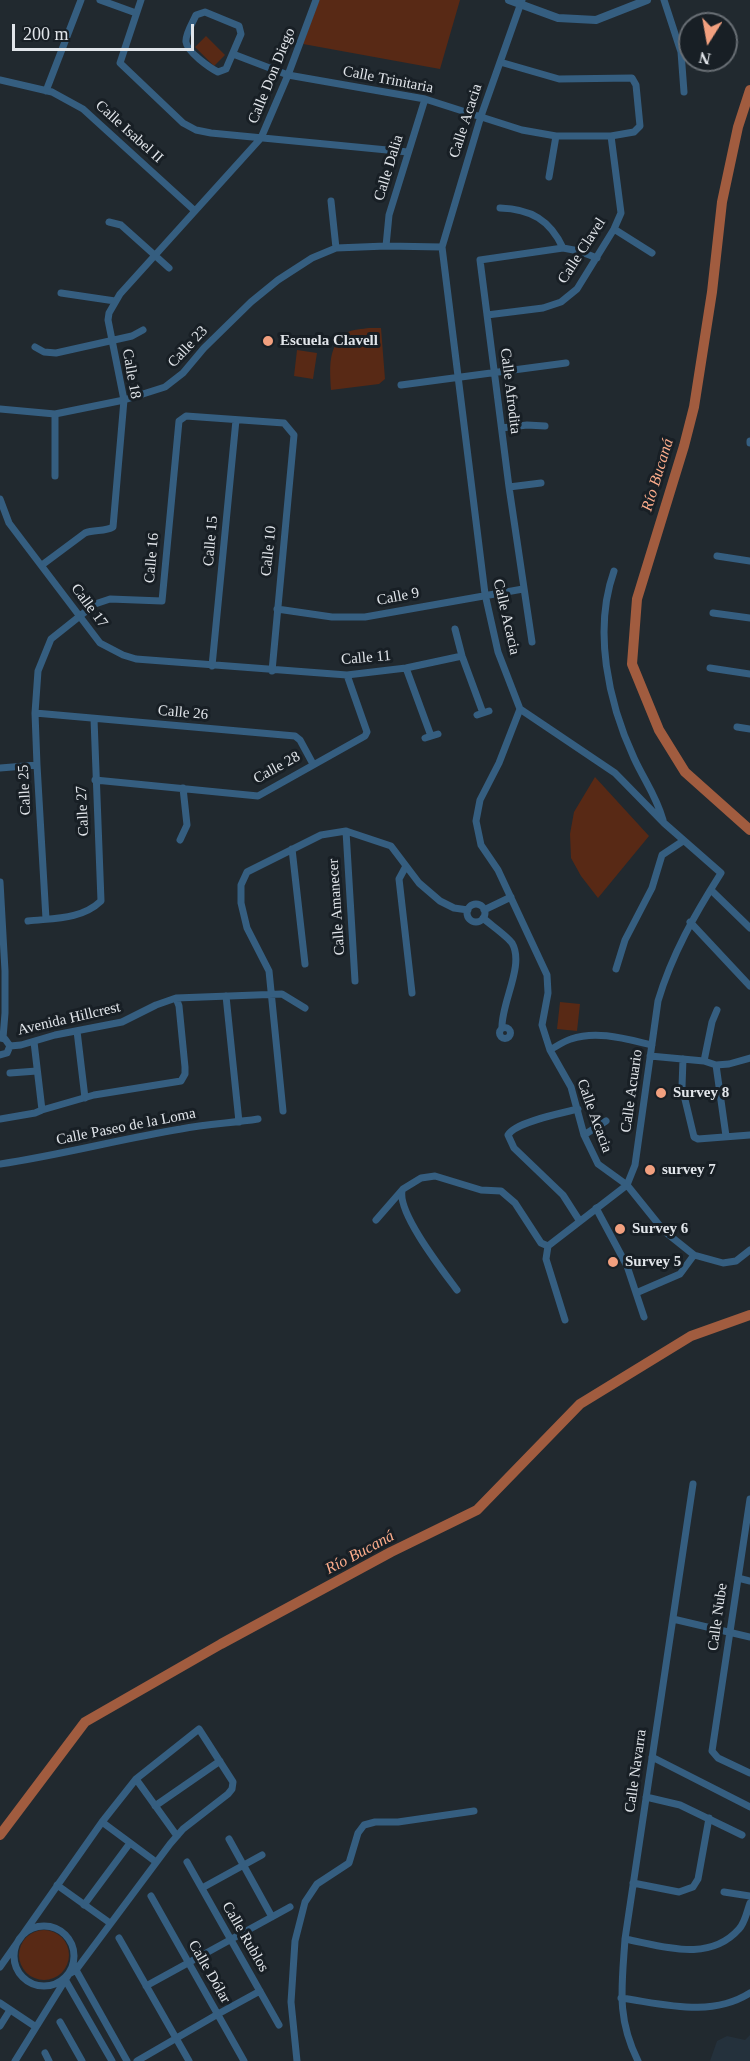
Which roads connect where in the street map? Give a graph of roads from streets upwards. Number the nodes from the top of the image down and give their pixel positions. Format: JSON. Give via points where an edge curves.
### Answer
{"nodes":[{"id":1,"x":81,"y":0,"type":"edge"},
{"id":2,"x":100,"y":0,"type":"edge"},
{"id":3,"x":141,"y":0,"type":"edge"},
{"id":4,"x":316,"y":0,"type":"edge"},
{"id":5,"x":509,"y":0,"type":"edge"},
{"id":6,"x":647,"y":0,"type":"edge"},
{"id":7,"x":664,"y":0,"type":"edge"},
{"id":8,"x":521,"y":2,"type":"edge"},
{"id":9,"x":136,"y":13,"type":"junction"},
{"id":10,"x":233,"y":54,"type":"junction"},
{"id":11,"x":500,"y":62,"type":"junction"},
{"id":12,"x":288,"y":75,"type":"junction"},
{"id":13,"x":0,"y":80,"type":"edge"},
{"id":14,"x":46,"y":91,"type":"junction"},
{"id":15,"x":684,"y":93,"type":"dead end"},
{"id":16,"x":424,"y":99,"type":"junction"},
{"id":17,"x":481,"y":116,"type":"junction"},
{"id":18,"x":556,"y":136,"type":"junction"},
{"id":19,"x":611,"y":136,"type":"junction"},
{"id":20,"x":261,"y":138,"type":"junction"},
{"id":21,"x":408,"y":152,"type":"junction"},
{"id":22,"x":549,"y":177,"type":"dead end"},
{"id":23,"x":331,"y":201,"type":"dead end"},
{"id":24,"x":500,"y":208,"type":"dead end"},
{"id":25,"x":195,"y":211,"type":"junction"},
{"id":26,"x":109,"y":222,"type":"dead end"},
{"id":27,"x":614,"y":230,"type":"junction"},
{"id":28,"x":386,"y":246,"type":"junction"},
{"id":29,"x":442,"y":247,"type":"junction"},
{"id":30,"x":336,"y":248,"type":"junction"},
{"id":31,"x":563,"y":248,"type":"junction"},
{"id":32,"x":652,"y":253,"type":"dead end"},
{"id":33,"x":155,"y":255,"type":"junction"},
{"id":34,"x":597,"y":258,"type":"junction"},
{"id":35,"x":169,"y":268,"type":"dead end"},
{"id":36,"x":61,"y":292,"type":"dead end"},
{"id":37,"x":115,"y":301,"type":"junction"},
{"id":38,"x":487,"y":315,"type":"junction"},
{"id":39,"x":143,"y":330,"type":"dead end"},
{"id":40,"x":111,"y":341,"type":"junction"},
{"id":41,"x":35,"y":347,"type":"dead end"},
{"id":42,"x":566,"y":363,"type":"dead end"},
{"id":43,"x":494,"y":372,"type":"junction"},
{"id":44,"x":458,"y":377,"type":"junction"},
{"id":45,"x":401,"y":385,"type":"dead end"},
{"id":46,"x":124,"y":400,"type":"junction"},
{"id":47,"x":0,"y":409,"type":"edge"},
{"id":48,"x":55,"y":414,"type":"junction"},
{"id":49,"x":236,"y":420,"type":"junction"},
{"id":50,"x":544,"y":426,"type":"dead end"},
{"id":51,"x":501,"y":428,"type":"junction"},
{"id":52,"x":56,"y":476,"type":"dead end"},
{"id":53,"x":541,"y":483,"type":"dead end"},
{"id":54,"x":509,"y":487,"type":"junction"},
{"id":55,"x":0,"y":499,"type":"edge"},
{"id":56,"x":717,"y":556,"type":"dead end"},
{"id":57,"x":750,"y":561,"type":"edge"},
{"id":58,"x":42,"y":565,"type":"junction"},
{"id":59,"x":614,"y":571,"type":"dead end"},
{"id":60,"x":523,"y":588,"type":"junction"},
{"id":61,"x":485,"y":594,"type":"junction"},
{"id":62,"x":277,"y":609,"type":"junction"},
{"id":63,"x":713,"y":613,"type":"dead end"},
{"id":64,"x":79,"y":618,"type":"junction"},
{"id":65,"x":750,"y":618,"type":"edge"},
{"id":66,"x":455,"y":629,"type":"dead end"},
{"id":67,"x":532,"y":642,"type":"dead end"},
{"id":68,"x":462,"y":656,"type":"junction"},
{"id":69,"x":212,"y":666,"type":"junction"},
{"id":70,"x":406,"y":668,"type":"junction"},
{"id":71,"x":272,"y":671,"type":"junction"},
{"id":72,"x":714,"y":671,"type":"dead end"},
{"id":73,"x":750,"y":674,"type":"edge"},
{"id":74,"x":346,"y":675,"type":"junction"},
{"id":75,"x":520,"y":709,"type":"junction"},
{"id":76,"x":36,"y":713,"type":"junction"},
{"id":77,"x":483,"y":713,"type":"dead end"},
{"id":78,"x":94,"y":719,"type":"junction"},
{"id":79,"x":737,"y":727,"type":"dead end"},
{"id":80,"x":746,"y":731,"type":"edge"},
{"id":81,"x":431,"y":736,"type":"dead end"},
{"id":82,"x":313,"y":764,"type":"junction"},
{"id":83,"x":37,"y":765,"type":"junction"},
{"id":84,"x":0,"y":768,"type":"edge"},
{"id":85,"x":95,"y":780,"type":"junction"},
{"id":86,"x":183,"y":788,"type":"junction"},
{"id":87,"x":664,"y":823,"type":"junction"},
{"id":88,"x":346,"y":831,"type":"junction"},
{"id":89,"x":180,"y":840,"type":"dead end"},
{"id":90,"x":683,"y":841,"type":"junction"},
{"id":91,"x":292,"y":849,"type":"junction"},
{"id":92,"x":406,"y":866,"type":"junction"},
{"id":93,"x":0,"y":882,"type":"edge"},
{"id":94,"x":711,"y":890,"type":"junction"},
{"id":95,"x":511,"y":897,"type":"junction"},
{"id":96,"x":468,"y":910,"type":"junction"},
{"id":97,"x":484,"y":914,"type":"junction"},
{"id":98,"x":46,"y":919,"type":"junction"},
{"id":99,"x":28,"y":921,"type":"dead end"},
{"id":100,"x":690,"y":922,"type":"junction"},
{"id":101,"x":750,"y":928,"type":"edge"},
{"id":102,"x":305,"y":964,"type":"dead end"},
{"id":103,"x":616,"y":969,"type":"dead end"},
{"id":104,"x":356,"y":981,"type":"dead end"},
{"id":105,"x":750,"y":986,"type":"edge"},
{"id":106,"x":272,"y":993,"type":"junction"},
{"id":107,"x":412,"y":993,"type":"dead end"},
{"id":108,"x":226,"y":996,"type":"junction"},
{"id":109,"x":176,"y":998,"type":"junction"},
{"id":110,"x":305,"y":1008,"type":"dead end"},
{"id":111,"x":717,"y":1010,"type":"dead end"},
{"id":112,"x":502,"y":1028,"type":"dead end"},
{"id":113,"x":77,"y":1031,"type":"junction"},
{"id":114,"x":1,"y":1038,"type":"edge"},
{"id":115,"x":34,"y":1042,"type":"junction"},
{"id":116,"x":652,"y":1045,"type":"junction"},
{"id":117,"x":10,"y":1046,"type":"junction"},
{"id":118,"x":550,"y":1050,"type":"junction"},
{"id":119,"x":0,"y":1055,"type":"edge"},
{"id":120,"x":650,"y":1056,"type":"junction"},
{"id":121,"x":750,"y":1058,"type":"edge"},
{"id":122,"x":683,"y":1059,"type":"junction"},
{"id":123,"x":704,"y":1061,"type":"junction"},
{"id":124,"x":716,"y":1065,"type":"junction"},
{"id":125,"x":37,"y":1071,"type":"junction"},
{"id":126,"x":10,"y":1073,"type":"dead end"},
{"id":127,"x":85,"y":1098,"type":"junction"},
{"id":128,"x":578,"y":1109,"type":"junction"},
{"id":129,"x":42,"y":1110,"type":"junction"},
{"id":130,"x":283,"y":1111,"type":"dead end"},
{"id":131,"x":0,"y":1119,"type":"edge"},
{"id":132,"x":258,"y":1119,"type":"dead end"},
{"id":133,"x":606,"y":1121,"type":"dead end"},
{"id":134,"x":239,"y":1122,"type":"junction"},
{"id":135,"x":584,"y":1135,"type":"junction"},
{"id":136,"x":750,"y":1135,"type":"edge"},
{"id":137,"x":726,"y":1136,"type":"junction"},
{"id":138,"x":0,"y":1164,"type":"edge"},
{"id":139,"x":627,"y":1185,"type":"junction"},
{"id":140,"x":403,"y":1189,"type":"junction"},
{"id":141,"x":596,"y":1208,"type":"junction"},
{"id":142,"x":376,"y":1220,"type":"dead end"},
{"id":143,"x":579,"y":1220,"type":"junction"},
{"id":144,"x":548,"y":1246,"type":"junction"},
{"id":145,"x":750,"y":1250,"type":"edge"},
{"id":146,"x":694,"y":1255,"type":"junction"},
{"id":147,"x":457,"y":1290,"type":"dead end"},
{"id":148,"x":636,"y":1293,"type":"junction"},
{"id":149,"x":644,"y":1317,"type":"dead end"},
{"id":150,"x":565,"y":1320,"type":"dead end"},
{"id":151,"x":693,"y":1484,"type":"dead end"},
{"id":152,"x":750,"y":1499,"type":"edge"},
{"id":153,"x":748,"y":1525,"type":"edge"},
{"id":154,"x":738,"y":1578,"type":"junction"},
{"id":155,"x":750,"y":1581,"type":"edge"},
{"id":156,"x":673,"y":1619,"type":"junction"},
{"id":157,"x":730,"y":1632,"type":"junction"},
{"id":158,"x":750,"y":1637,"type":"edge"},
{"id":159,"x":652,"y":1758,"type":"junction"},
{"id":160,"x":219,"y":1761,"type":"junction"},
{"id":161,"x":750,"y":1773,"type":"edge"},
{"id":162,"x":136,"y":1779,"type":"junction"},
{"id":163,"x":646,"y":1797,"type":"junction"},
{"id":164,"x":155,"y":1806,"type":"junction"},
{"id":165,"x":750,"y":1807,"type":"edge"},
{"id":166,"x":474,"y":1811,"type":"dead end"},
{"id":167,"x":709,"y":1818,"type":"junction"},
{"id":168,"x":102,"y":1822,"type":"junction"},
{"id":169,"x":742,"y":1835,"type":"dead end"},
{"id":170,"x":177,"y":1836,"type":"junction"},
{"id":171,"x":229,"y":1839,"type":"dead end"},
{"id":172,"x":130,"y":1843,"type":"junction"},
{"id":173,"x":262,"y":1855,"type":"dead end"},
{"id":174,"x":156,"y":1862,"type":"junction"},
{"id":175,"x":187,"y":1862,"type":"dead end"},
{"id":176,"x":244,"y":1865,"type":"junction"},
{"id":177,"x":633,"y":1883,"type":"junction"},
{"id":178,"x":57,"y":1885,"type":"junction"},
{"id":179,"x":202,"y":1888,"type":"junction"},
{"id":180,"x":724,"y":1892,"type":"dead end"},
{"id":181,"x":151,"y":1896,"type":"dead end"},
{"id":182,"x":750,"y":1896,"type":"edge"},
{"id":183,"x":750,"y":1903,"type":"edge"},
{"id":184,"x":84,"y":1905,"type":"junction"},
{"id":185,"x":290,"y":1907,"type":"dead end"},
{"id":186,"x":272,"y":1917,"type":"junction"},
{"id":187,"x":110,"y":1923,"type":"junction"},
{"id":188,"x":20,"y":1937,"type":"junction"},
{"id":189,"x":119,"y":1938,"type":"dead end"},
{"id":190,"x":231,"y":1939,"type":"junction"},
{"id":191,"x":625,"y":1939,"type":"junction"},
{"id":192,"x":188,"y":1963,"type":"junction"},
{"id":193,"x":0,"y":1967,"type":"edge"},
{"id":194,"x":76,"y":1970,"type":"junction"},
{"id":195,"x":67,"y":1978,"type":"junction"},
{"id":196,"x":146,"y":1986,"type":"junction"},
{"id":197,"x":261,"y":1991,"type":"junction"},
{"id":198,"x":750,"y":1993,"type":"edge"},
{"id":199,"x":621,"y":1998,"type":"junction"},
{"id":200,"x":0,"y":2003,"type":"edge"},
{"id":201,"x":10,"y":2010,"type":"junction"},
{"id":202,"x":218,"y":2013,"type":"junction"},
{"id":203,"x":60,"y":2022,"type":"dead end"},
{"id":204,"x":279,"y":2025,"type":"dead end"},
{"id":205,"x":0,"y":2026,"type":"edge"},
{"id":206,"x":36,"y":2026,"type":"junction"},
{"id":207,"x":176,"y":2039,"type":"junction"},
{"id":208,"x":45,"y":2053,"type":"dead end"},
{"id":209,"x":150,"y":2054,"type":"junction"},
{"id":210,"x":15,"y":2061,"type":"edge"},
{"id":211,"x":50,"y":2061,"type":"edge"},
{"id":212,"x":82,"y":2061,"type":"edge"},
{"id":213,"x":112,"y":2061,"type":"edge"},
{"id":214,"x":127,"y":2061,"type":"edge"},
{"id":215,"x":137,"y":2061,"type":"edge"},
{"id":216,"x":154,"y":2061,"type":"edge"},
{"id":217,"x":189,"y":2061,"type":"edge"},
{"id":218,"x":244,"y":2061,"type":"edge"},
{"id":219,"x":297,"y":2061,"type":"edge"},
{"id":220,"x":638,"y":2061,"type":"edge"}],
"edges":[{"from":1,"to":14,"type":"street"},
{"from":2,"to":9,"type":"street"},
{"from":3,"to":9,"type":"street"},
{"from":4,"to":12,"type":"street","name":"Calle Don Diego"},
{"from":5,"to":8,"type":"street"},
{"from":6,"to":8,"type":"street","via":[[596,20],[558,18]]},
{"from":7,"to":15,"type":"street","via":[[681,52]]},
{"from":8,"to":11,"type":"street","name":"Calle Acacia"},
{"from":9,"to":20,"type":"street","via":[[121,57],[123,67],[183,123],[196,130]]},
{"from":10,"to":10,"type":"street","via":[[241,34],[239,26],[205,12],[196,15],[187,47],[218,72],[226,69]]},
{"from":10,"to":12,"type":"street","name":"Calle Trinitaria"},
{"from":11,"to":17,"type":"street","name":"Calle Acacia"},
{"from":11,"to":19,"type":"street","name":"Calle Trinitaria","via":[[559,79],[632,78],[640,126],[634,132]]},
{"from":12,"to":16,"type":"street","name":"Calle Trinitaria"},
{"from":12,"to":20,"type":"street","name":"Calle Don Diego"},
{"from":13,"to":14,"type":"street","name":"Calle Isabel II"},
{"from":14,"to":25,"type":"street","name":"Calle Isabel II","via":[[83,109]]},
{"from":16,"to":17,"type":"street","name":"Calle Trinitaria"},
{"from":16,"to":21,"type":"street","name":"Calle Dalia"},
{"from":17,"to":18,"type":"street","name":"Calle Trinitaria"},
{"from":17,"to":29,"type":"street","name":"Calle Acacia"},
{"from":18,"to":19,"type":"street","name":"Calle Trinitaria"},
{"from":18,"to":22,"type":"street"},
{"from":19,"to":27,"type":"street","name":"Calle Clavel","via":[[621,213]]},
{"from":20,"to":21,"type":"street"},
{"from":20,"to":25,"type":"street","name":"Calle Don Diego"},
{"from":21,"to":28,"type":"street","name":"Calle Dalia","via":[[389,215]]},
{"from":23,"to":30,"type":"street"},
{"from":24,"to":31,"type":"street","via":[[517,208],[546,221]]},
{"from":25,"to":33,"type":"street","name":"Calle 18"},
{"from":26,"to":33,"type":"street","via":[[121,225]]},
{"from":27,"to":32,"type":"street"},
{"from":27,"to":34,"type":"street","name":"Calle Clavel"},
{"from":28,"to":29,"type":"street"},
{"from":28,"to":30,"type":"street"},
{"from":29,"to":44,"type":"street","name":"Calle Acacia"},
{"from":30,"to":46,"type":"street","name":"Calle 23","via":[[312,258],[269,287],[172,383]]},
{"from":31,"to":34,"type":"street","name":"Calle Afrodita"},
{"from":31,"to":38,"type":"street","name":"Calle Afrodita","via":[[480,260]]},
{"from":33,"to":35,"type":"street"},
{"from":33,"to":37,"type":"street","name":"Calle 18"},
{"from":34,"to":38,"type":"street","name":"Calle Clavel","via":[[577,289],[561,302]]},
{"from":36,"to":37,"type":"street"},
{"from":37,"to":40,"type":"street","name":"Calle 18","via":[[108,320]]},
{"from":38,"to":43,"type":"street","name":"Calle Afrodita"},
{"from":39,"to":40,"type":"street"},
{"from":40,"to":41,"type":"street","via":[[56,353]]},
{"from":40,"to":46,"type":"street","name":"Calle 18"},
{"from":42,"to":43,"type":"street"},
{"from":43,"to":44,"type":"street"},
{"from":43,"to":51,"type":"street","name":"Calle Afrodita"},
{"from":44,"to":45,"type":"street"},
{"from":44,"to":61,"type":"street","name":"Calle Acacia"},
{"from":46,"to":48,"type":"street","name":"Calle 23"},
{"from":46,"to":58,"type":"street","name":"Calle 18","via":[[113,527],[85,533]]},
{"from":47,"to":48,"type":"street","name":"Calle 23"},
{"from":48,"to":52,"type":"street"},
{"from":49,"to":62,"type":"street","name":"Calle 10","via":[[284,423],[294,435]]},
{"from":49,"to":64,"type":"street","name":"Calle 16","via":[[186,416],[179,420],[162,601],[110,599],[95,604]]},
{"from":49,"to":69,"type":"street","name":"Calle 15"},
{"from":50,"to":51,"type":"street"},
{"from":51,"to":54,"type":"street","name":"Calle Afrodita"},
{"from":53,"to":54,"type":"street"},
{"from":54,"to":60,"type":"street","name":"Calle Afrodita"},
{"from":55,"to":58,"type":"street","name":"Calle 17","via":[[9,523]]},
{"from":56,"to":57,"type":"street"},
{"from":58,"to":64,"type":"street","name":"Calle 17"},
{"from":59,"to":87,"type":"street","via":[[603,622],[607,667],[619,724],[657,800]]},
{"from":60,"to":61,"type":"street","name":"Calle 9"},
{"from":60,"to":67,"type":"street","name":"Calle Afrodita"},
{"from":61,"to":62,"type":"street","name":"Calle 9","via":[[365,617]]},
{"from":61,"to":75,"type":"street","name":"Calle Acacia","via":[[498,652]]},
{"from":62,"to":71,"type":"street","name":"Calle 10"},
{"from":63,"to":65,"type":"street"},
{"from":64,"to":69,"type":"street","name":"Calle 17","via":[[100,643],[123,656]]},
{"from":64,"to":76,"type":"street","name":"Calle 25","via":[[51,639],[38,671]]},
{"from":66,"to":68,"type":"street"},
{"from":68,"to":70,"type":"street","name":"Calle 11"},
{"from":68,"to":77,"type":"street"},
{"from":69,"to":71,"type":"street","name":"Calle 17"},
{"from":70,"to":74,"type":"street","name":"Calle 11"},
{"from":70,"to":81,"type":"street"},
{"from":71,"to":74,"type":"street","name":"Calle 11"},
{"from":72,"to":73,"type":"street"},
{"from":74,"to":82,"type":"street","name":"Calle 28","via":[[367,732]]},
{"from":75,"to":87,"type":"street","via":[[615,773]]},
{"from":75,"to":95,"type":"street","name":"Calle Acacia","via":[[480,800],[476,821],[481,845]]},
{"from":76,"to":78,"type":"street","name":"Calle 26"},
{"from":76,"to":83,"type":"street","name":"Calle 25"},
{"from":78,"to":82,"type":"street","name":"Calle 26","via":[[295,736]]},
{"from":78,"to":85,"type":"street","name":"Calle 27"},
{"from":79,"to":80,"type":"street"},
{"from":82,"to":86,"type":"street","name":"Calle 28","via":[[258,796]]},
{"from":83,"to":84,"type":"street"},
{"from":83,"to":98,"type":"street","name":"Calle 25"},
{"from":85,"to":86,"type":"street","name":"Calle 28"},
{"from":85,"to":98,"type":"street","name":"Calle 27","via":[[101,901],[75,916]]},
{"from":86,"to":89,"type":"street","via":[[187,825]]},
{"from":87,"to":90,"type":"street"},
{"from":88,"to":91,"type":"street","via":[[321,835]]},
{"from":88,"to":92,"type":"street","via":[[391,846]]},
{"from":88,"to":104,"type":"street","name":"Calle Amanecer"},
{"from":90,"to":94,"type":"street","name":"Calle Acuario","via":[[721,873]]},
{"from":90,"to":103,"type":"street","via":[[662,855],[652,888],[625,940]]},
{"from":91,"to":102,"type":"street"},
{"from":91,"to":106,"type":"street","via":[[247,872],[241,885],[247,928],[269,971]]},
{"from":92,"to":96,"type":"street","via":[[440,901]]},
{"from":92,"to":107,"type":"street","via":[[399,879]]},
{"from":93,"to":114,"type":"street","via":[[5,971]]},
{"from":94,"to":100,"type":"street","name":"Calle Acuario"},
{"from":94,"to":101,"type":"street"},
{"from":95,"to":97,"type":"street"},
{"from":95,"to":118,"type":"street","name":"Calle Acacia","via":[[547,975],[549,993],[542,1025]]},
{"from":96,"to":97,"type":"street","via":[[476,904]]},
{"from":96,"to":97,"type":"street","via":[[471,920],[479,921]]},
{"from":97,"to":112,"type":"street","via":[[512,943],[516,956]]},
{"from":98,"to":99,"type":"street"},
{"from":100,"to":105,"type":"street"},
{"from":100,"to":116,"type":"street","name":"Calle Acuario","via":[[665,975]]},
{"from":106,"to":108,"type":"street","name":"Avenida Hillcrest"},
{"from":106,"to":110,"type":"street","name":"Avenida Hillcrest","via":[[282,994]]},
{"from":106,"to":130,"type":"street"},
{"from":108,"to":109,"type":"street","name":"Avenida Hillcrest"},
{"from":108,"to":134,"type":"street"},
{"from":109,"to":113,"type":"street","name":"Avenida Hillcrest","via":[[122,1022]]},
{"from":109,"to":127,"type":"street","via":[[185,1074],[181,1081]]},
{"from":111,"to":123,"type":"street"},
{"from":113,"to":115,"type":"street","name":"Avenida Hillcrest"},
{"from":113,"to":127,"type":"street"},
{"from":114,"to":117,"type":"street","via":[[8,1040]]},
{"from":115,"to":117,"type":"street","name":"Avenida Hillcrest"},
{"from":115,"to":125,"type":"street"},
{"from":116,"to":118,"type":"street","via":[[618,1037],[590,1036],[570,1039]]},
{"from":116,"to":120,"type":"street","name":"Calle Acuario"},
{"from":117,"to":119,"type":"street","via":[[8,1053]]},
{"from":118,"to":128,"type":"street","name":"Calle Acacia","via":[[571,1087]]},
{"from":120,"to":122,"type":"street"},
{"from":120,"to":139,"type":"street","name":"Calle Acuario","via":[[635,1165]]},
{"from":121,"to":124,"type":"street"},
{"from":122,"to":123,"type":"street"},
{"from":122,"to":137,"type":"street","via":[[682,1087],[694,1137]]},
{"from":123,"to":124,"type":"street"},
{"from":124,"to":137,"type":"street"},
{"from":125,"to":126,"type":"street"},
{"from":125,"to":129,"type":"street"},
{"from":127,"to":129,"type":"street"},
{"from":128,"to":135,"type":"street","name":"Calle Acacia"},
{"from":128,"to":143,"type":"street","via":[[516,1127],[508,1135],[514,1148],[563,1196]]},
{"from":129,"to":131,"type":"street"},
{"from":132,"to":134,"type":"street","name":"Calle Paseo de la Loma"},
{"from":133,"to":135,"type":"street"},
{"from":134,"to":138,"type":"street","name":"Calle Paseo de la Loma","via":[[183,1128]]},
{"from":135,"to":139,"type":"street","name":"Calle Acacia","via":[[598,1164]]},
{"from":136,"to":137,"type":"street"},
{"from":139,"to":141,"type":"street"},
{"from":139,"to":146,"type":"street","name":"Calle Acacia","via":[[664,1231]]},
{"from":140,"to":142,"type":"street"},
{"from":140,"to":144,"type":"street","via":[[435,1176],[481,1190],[501,1191],[515,1203],[541,1243]]},
{"from":140,"to":147,"type":"street","via":[[401,1198],[417,1234]]},
{"from":141,"to":143,"type":"street"},
{"from":141,"to":148,"type":"street","via":[[627,1266]]},
{"from":143,"to":144,"type":"street"},
{"from":144,"to":150,"type":"street","via":[[546,1259]]},
{"from":145,"to":146,"type":"street","name":"Calle Acacia","via":[[736,1261],[723,1263]]},
{"from":146,"to":148,"type":"street","via":[[680,1274]]},
{"from":148,"to":149,"type":"street"},
{"from":151,"to":156,"type":"street","name":"Calle Navarra"},
{"from":152,"to":153,"type":"street","name":"Calle Nube"},
{"from":153,"to":154,"type":"street","name":"Calle Nube"},
{"from":154,"to":155,"type":"street"},
{"from":154,"to":157,"type":"street","name":"Calle Nube"},
{"from":156,"to":157,"type":"street"},
{"from":156,"to":159,"type":"street","name":"Calle Navarra"},
{"from":157,"to":158,"type":"street"},
{"from":157,"to":161,"type":"street","name":"Calle Nube","via":[[712,1751],[718,1758]]},
{"from":159,"to":163,"type":"street","name":"Calle Navarra"},
{"from":159,"to":165,"type":"street"},
{"from":160,"to":162,"type":"street","via":[[199,1730]]},
{"from":160,"to":164,"type":"street"},
{"from":160,"to":170,"type":"street","via":[[233,1782],[232,1789]]},
{"from":162,"to":164,"type":"street"},
{"from":162,"to":168,"type":"street"},
{"from":163,"to":167,"type":"street","via":[[680,1805]]},
{"from":163,"to":177,"type":"street","name":"Calle Navarra"},
{"from":164,"to":170,"type":"street"},
{"from":166,"to":219,"type":"street","via":[[364,1825],[349,1863],[316,1884],[305,1902],[294,1941],[291,2002]]},
{"from":167,"to":169,"type":"street"},
{"from":167,"to":177,"type":"street","via":[[698,1879],[693,1887],[679,1892]]},
{"from":168,"to":172,"type":"street"},
{"from":168,"to":178,"type":"street"},
{"from":170,"to":174,"type":"street"},
{"from":171,"to":176,"type":"street"},
{"from":172,"to":174,"type":"street"},
{"from":172,"to":184,"type":"street"},
{"from":173,"to":176,"type":"street"},
{"from":174,"to":187,"type":"street"},
{"from":175,"to":179,"type":"street","name":"Calle Rublos"},
{"from":176,"to":179,"type":"street"},
{"from":176,"to":186,"type":"street"},
{"from":177,"to":191,"type":"street","name":"Calle Navarra"},
{"from":178,"to":184,"type":"street"},
{"from":178,"to":188,"type":"street"},
{"from":179,"to":190,"type":"street","name":"Calle Rublos"},
{"from":180,"to":182,"type":"street"},
{"from":181,"to":192,"type":"street","name":"Calle Dólar"},
{"from":183,"to":191,"type":"street","via":[[741,1928],[716,1947],[691,1951]]},
{"from":184,"to":187,"type":"street"},
{"from":185,"to":186,"type":"street"},
{"from":186,"to":190,"type":"street"},
{"from":187,"to":194,"type":"street"},
{"from":188,"to":193,"type":"street"},
{"from":188,"to":195,"type":"street","via":[[14,1959],[26,1980],[48,1986]]},
{"from":188,"to":195,"type":"street","via":[[41,1925],[63,1932],[75,1952]]},
{"from":189,"to":196,"type":"street"},
{"from":190,"to":192,"type":"street"},
{"from":190,"to":197,"type":"street","name":"Calle Rublos"},
{"from":191,"to":199,"type":"street","name":"Calle Navarra"},
{"from":192,"to":196,"type":"street"},
{"from":192,"to":202,"type":"street","name":"Calle Dólar"},
{"from":194,"to":195,"type":"street"},
{"from":194,"to":214,"type":"street"},
{"from":195,"to":206,"type":"street"},
{"from":195,"to":213,"type":"street"},
{"from":196,"to":207,"type":"street"},
{"from":197,"to":202,"type":"street"},
{"from":197,"to":204,"type":"street","name":"Calle Rublos"},
{"from":198,"to":199,"type":"street","via":[[718,2006],[695,2008]]},
{"from":199,"to":220,"type":"street","name":"Calle Navarra","via":[[622,2017]]},
{"from":200,"to":201,"type":"street"},
{"from":201,"to":205,"type":"street"},
{"from":201,"to":206,"type":"street"},
{"from":202,"to":207,"type":"street"},
{"from":202,"to":218,"type":"street","name":"Calle Dólar"},
{"from":203,"to":212,"type":"street"},
{"from":206,"to":210,"type":"street"},
{"from":207,"to":209,"type":"street"},
{"from":207,"to":217,"type":"street"},
{"from":208,"to":211,"type":"street"},
{"from":209,"to":215,"type":"street"},
{"from":209,"to":216,"type":"street"}]}
